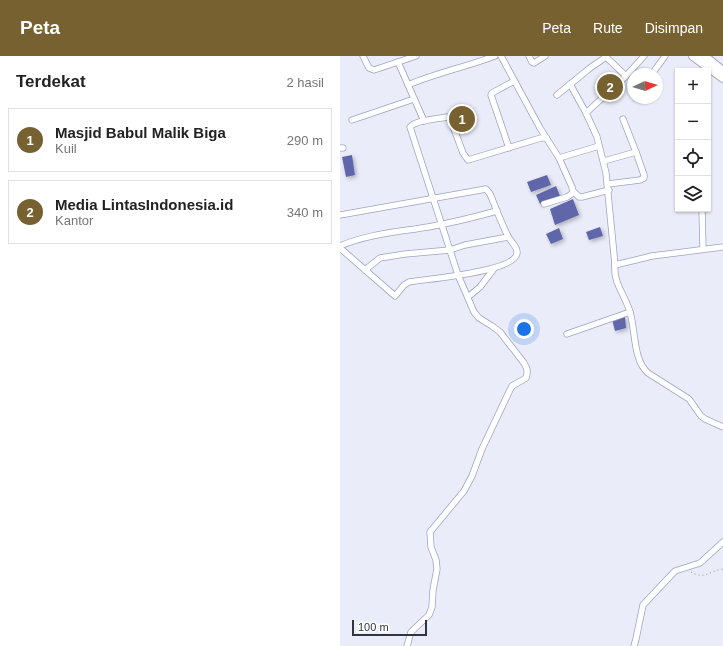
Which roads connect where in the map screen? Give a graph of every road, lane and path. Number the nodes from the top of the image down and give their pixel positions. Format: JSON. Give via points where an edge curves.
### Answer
{"nodes":[{"id":1,"x":363,"y":56,"type":"edge"},
{"id":2,"x":416,"y":56,"type":"edge"},
{"id":3,"x":495,"y":56,"type":"edge"},
{"id":4,"x":501,"y":56,"type":"edge"},
{"id":5,"x":529,"y":56,"type":"edge"},
{"id":6,"x":546,"y":56,"type":"edge"},
{"id":7,"x":644,"y":56,"type":"edge"},
{"id":8,"x":665,"y":56,"type":"edge"},
{"id":9,"x":693,"y":56,"type":"edge"},
{"id":10,"x":704,"y":56,"type":"edge"},
{"id":11,"x":606,"y":57,"type":"edge"},
{"id":12,"x":398,"y":62,"type":"junction"},
{"id":13,"x":656,"y":68,"type":"edge"},
{"id":14,"x":723,"y":71,"type":"edge"},
{"id":15,"x":626,"y":76,"type":"junction"},
{"id":16,"x":723,"y":78,"type":"edge"},
{"id":17,"x":514,"y":81,"type":"junction"},
{"id":18,"x":570,"y":84,"type":"junction"},
{"id":19,"x":408,"y":85,"type":"junction"},
{"id":20,"x":557,"y":95,"type":"dead end"},
{"id":21,"x":414,"y":99,"type":"junction"},
{"id":22,"x":586,"y":112,"type":"junction"},
{"id":23,"x":623,"y":119,"type":"dead end"},
{"id":24,"x":352,"y":120,"type":"dead end"},
{"id":25,"x":424,"y":121,"type":"junction"},
{"id":26,"x":546,"y":138,"type":"junction"},
{"id":27,"x":599,"y":146,"type":"junction"},
{"id":28,"x":509,"y":148,"type":"junction"},
{"id":29,"x":636,"y":152,"type":"junction"},
{"id":30,"x":559,"y":158,"type":"junction"},
{"id":31,"x":604,"y":161,"type":"junction"},
{"id":32,"x":608,"y":187,"type":"junction"},
{"id":33,"x":574,"y":191,"type":"junction"},
{"id":34,"x":433,"y":199,"type":"junction"},
{"id":35,"x":544,"y":204,"type":"dead end"},
{"id":36,"x":497,"y":211,"type":"junction"},
{"id":37,"x":702,"y":212,"type":"edge"},
{"id":38,"x":340,"y":215,"type":"edge"},
{"id":39,"x":441,"y":224,"type":"junction"},
{"id":40,"x":508,"y":236,"type":"junction"},
{"id":41,"x":340,"y":247,"type":"edge"},
{"id":42,"x":723,"y":247,"type":"edge"},
{"id":43,"x":703,"y":249,"type":"junction"},
{"id":44,"x":450,"y":250,"type":"junction"},
{"id":45,"x":615,"y":266,"type":"junction"},
{"id":46,"x":366,"y":270,"type":"junction"},
{"id":47,"x":493,"y":270,"type":"junction"},
{"id":48,"x":458,"y":275,"type":"junction"},
{"id":49,"x":468,"y":297,"type":"junction"},
{"id":50,"x":630,"y":312,"type":"junction"},
{"id":51,"x":567,"y":334,"type":"dead end"},
{"id":52,"x":723,"y":427,"type":"edge"},
{"id":53,"x":723,"y":542,"type":"edge"},
{"id":54,"x":681,"y":568,"type":"junction"},
{"id":55,"x":723,"y":569,"type":"edge"},
{"id":56,"x":406,"y":646,"type":"edge"},
{"id":57,"x":634,"y":646,"type":"edge"}],
"edges":[{"from":1,"to":12,"type":"street","via":[[374,70]]},
{"from":2,"to":12,"type":"street"},
{"from":3,"to":19,"type":"street"},
{"from":4,"to":17,"type":"street"},
{"from":5,"to":6,"type":"street","via":[[534,62]]},
{"from":7,"to":15,"type":"street"},
{"from":8,"to":13,"type":"street"},
{"from":9,"to":16,"type":"main road"},
{"from":10,"to":14,"type":"main road"},
{"from":11,"to":15,"type":"street"},
{"from":11,"to":18,"type":"street"},
{"from":12,"to":19,"type":"street"},
{"from":15,"to":22,"type":"street"},
{"from":17,"to":26,"type":"street"},
{"from":17,"to":28,"type":"street","via":[[491,95]]},
{"from":18,"to":20,"type":"street"},
{"from":18,"to":22,"type":"street"},
{"from":19,"to":21,"type":"street"},
{"from":21,"to":24,"type":"street"},
{"from":21,"to":25,"type":"street"},
{"from":22,"to":27,"type":"street"},
{"from":23,"to":29,"type":"street"},
{"from":25,"to":28,"type":"street","via":[[450,118],[468,160]]},
{"from":25,"to":34,"type":"street","via":[[413,123],[410,127]]},
{"from":26,"to":28,"type":"street"},
{"from":26,"to":30,"type":"street"},
{"from":27,"to":30,"type":"street"},
{"from":27,"to":31,"type":"street"},
{"from":29,"to":31,"type":"street"},
{"from":29,"to":32,"type":"street","via":[[644,178]]},
{"from":30,"to":33,"type":"street"},
{"from":31,"to":32,"type":"street"},
{"from":32,"to":33,"type":"street","via":[[582,197]]},
{"from":32,"to":45,"type":"street"},
{"from":33,"to":35,"type":"street"},
{"from":34,"to":36,"type":"street","via":[[486,189]]},
{"from":34,"to":38,"type":"street"},
{"from":34,"to":39,"type":"street"},
{"from":36,"to":39,"type":"street"},
{"from":36,"to":40,"type":"street"},
{"from":37,"to":43,"type":"street"},
{"from":39,"to":41,"type":"street","via":[[375,235]]},
{"from":39,"to":44,"type":"street"},
{"from":40,"to":44,"type":"street"},
{"from":40,"to":47,"type":"street","via":[[517,250],[516,258]]},
{"from":41,"to":46,"type":"street"},
{"from":42,"to":43,"type":"street"},
{"from":43,"to":45,"type":"street","via":[[652,256]]},
{"from":44,"to":46,"type":"street","via":[[380,258]]},
{"from":44,"to":48,"type":"street"},
{"from":45,"to":50,"type":"street","via":[[615,277]]},
{"from":46,"to":48,"type":"street","via":[[395,296],[409,282]]},
{"from":47,"to":48,"type":"street"},
{"from":47,"to":49,"type":"street","via":[[480,287]]},
{"from":48,"to":49,"type":"street"},
{"from":49,"to":56,"type":"street","via":[[479,318],[500,332],[508,341],[524,363],[527,374],[512,387],[464,491],[430,532],[437,569],[432,607],[429,615],[411,632]]},
{"from":50,"to":51,"type":"street"},
{"from":50,"to":52,"type":"street","via":[[637,349],[645,369],[689,399],[705,419]]},
{"from":53,"to":54,"type":"street","via":[[700,563]]},
{"from":54,"to":55,"type":"path","via":[[698,576]]},
{"from":54,"to":57,"type":"street","via":[[643,605]]}]}
